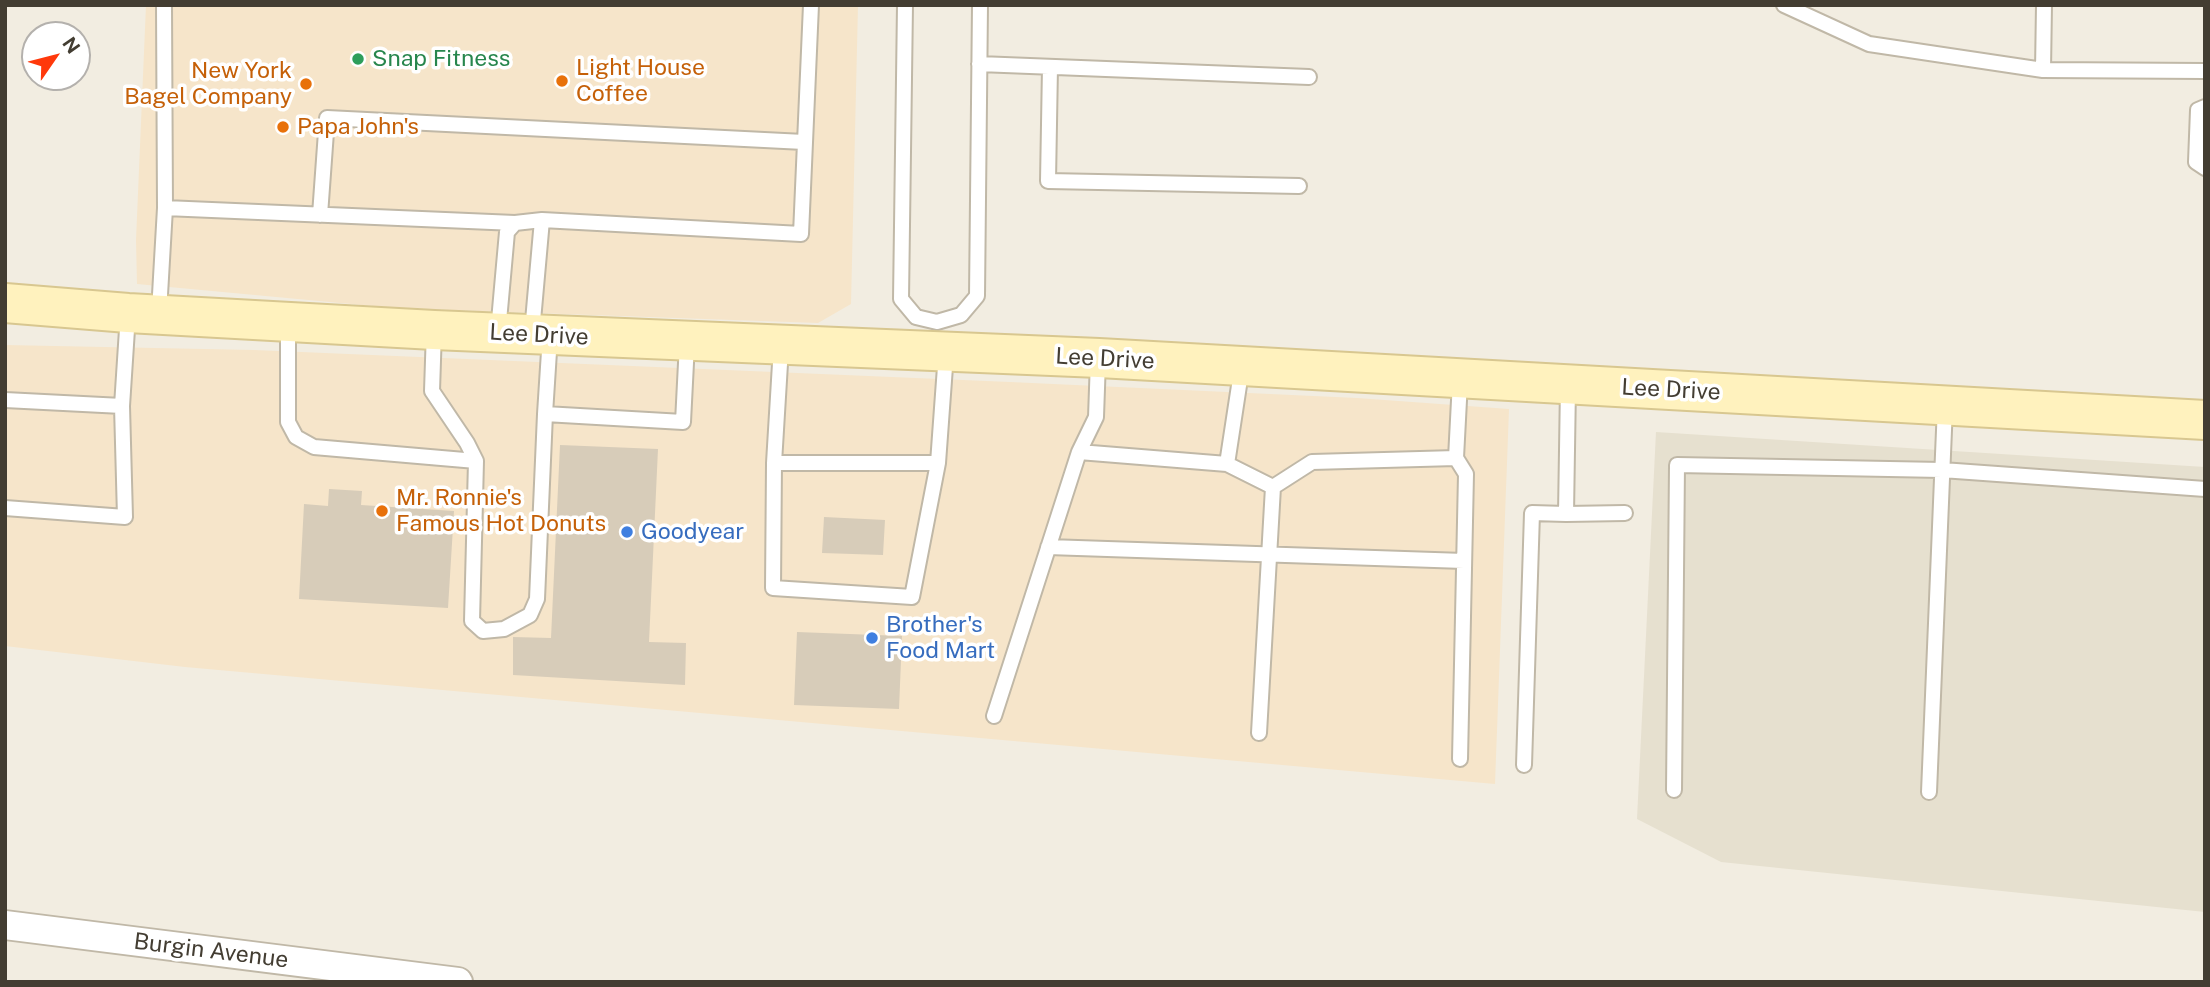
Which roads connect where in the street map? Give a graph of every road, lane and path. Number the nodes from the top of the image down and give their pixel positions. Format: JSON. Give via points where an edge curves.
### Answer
{"nodes":[{"id":1,"x":164,"y":5,"type":"edge"},
{"id":2,"x":811,"y":5,"type":"edge"},
{"id":3,"x":905,"y":5,"type":"edge"},
{"id":4,"x":980,"y":5,"type":"edge"},
{"id":5,"x":1784,"y":5,"type":"edge"},
{"id":6,"x":2044,"y":5,"type":"edge"},
{"id":7,"x":979,"y":64,"type":"junction"},
{"id":8,"x":1050,"y":67,"type":"junction"},
{"id":9,"x":2043,"y":70,"type":"junction"},
{"id":10,"x":2205,"y":71,"type":"edge"},
{"id":11,"x":1309,"y":77,"type":"dead end"},
{"id":12,"x":2205,"y":107,"type":"edge"},
{"id":13,"x":804,"y":142,"type":"junction"},
{"id":14,"x":2205,"y":168,"type":"edge"},
{"id":15,"x":1299,"y":186,"type":"dead end"},
{"id":16,"x":165,"y":208,"type":"junction"},
{"id":17,"x":320,"y":215,"type":"junction"},
{"id":18,"x":542,"y":220,"type":"junction"},
{"id":19,"x":515,"y":223,"type":"junction"},
{"id":20,"x":5,"y":303,"type":"edge"},
{"id":21,"x":144,"y":314,"type":"junction"},
{"id":22,"x":289,"y":323,"type":"junction"},
{"id":23,"x":434,"y":330,"type":"junction"},
{"id":24,"x":527,"y":334,"type":"junction"},
{"id":25,"x":687,"y":342,"type":"junction"},
{"id":26,"x":939,"y":342,"type":"junction"},
{"id":27,"x":781,"y":346,"type":"junction"},
{"id":28,"x":1098,"y":358,"type":"junction"},
{"id":29,"x":1242,"y":366,"type":"junction"},
{"id":30,"x":1461,"y":378,"type":"junction"},
{"id":31,"x":1568,"y":384,"type":"junction"},
{"id":32,"x":5,"y":400,"type":"edge"},
{"id":33,"x":1945,"y":404,"type":"junction"},
{"id":34,"x":122,"y":406,"type":"junction"},
{"id":35,"x":545,"y":414,"type":"junction"},
{"id":36,"x":2205,"y":419,"type":"edge"},
{"id":37,"x":1079,"y":452,"type":"junction"},
{"id":38,"x":1456,"y":458,"type":"junction"},
{"id":39,"x":477,"y":461,"type":"junction"},
{"id":40,"x":774,"y":463,"type":"junction"},
{"id":41,"x":938,"y":463,"type":"junction"},
{"id":42,"x":1227,"y":464,"type":"junction"},
{"id":43,"x":1942,"y":470,"type":"junction"},
{"id":44,"x":1273,"y":487,"type":"junction"},
{"id":45,"x":2205,"y":489,"type":"edge"},
{"id":46,"x":5,"y":508,"type":"edge"},
{"id":47,"x":1566,"y":513,"type":"junction"},
{"id":48,"x":1625,"y":513,"type":"dead end"},
{"id":49,"x":1048,"y":547,"type":"junction"},
{"id":50,"x":1269,"y":554,"type":"junction"},
{"id":51,"x":1464,"y":561,"type":"junction"},
{"id":52,"x":993,"y":716,"type":"dead end"},
{"id":53,"x":1259,"y":733,"type":"dead end"},
{"id":54,"x":1460,"y":759,"type":"dead end"},
{"id":55,"x":1524,"y":765,"type":"dead end"},
{"id":56,"x":1674,"y":790,"type":"dead end"},
{"id":57,"x":1929,"y":792,"type":"dead end"},
{"id":58,"x":5,"y":925,"type":"edge"},
{"id":59,"x":458,"y":982,"type":"edge"}],
"edges":[{"from":1,"to":16,"type":"lane"},
{"from":2,"to":13,"type":"lane"},
{"from":3,"to":26,"type":"lane","via":[[901,299]]},
{"from":4,"to":7,"type":"lane"},
{"from":5,"to":9,"type":"lane","via":[[1869,44]]},
{"from":6,"to":9,"type":"lane"},
{"from":7,"to":8,"type":"lane"},
{"from":7,"to":26,"type":"lane","via":[[977,296]]},
{"from":8,"to":11,"type":"lane"},
{"from":8,"to":15,"type":"lane","via":[[1048,181]]},
{"from":9,"to":10,"type":"lane"},
{"from":12,"to":14,"type":"lane","via":[[2198,110],[2196,162]]},
{"from":13,"to":17,"type":"lane","via":[[327,118]]},
{"from":13,"to":18,"type":"lane","via":[[801,234]]},
{"from":16,"to":17,"type":"lane"},
{"from":16,"to":21,"type":"lane"},
{"from":17,"to":19,"type":"lane"},
{"from":18,"to":19,"type":"lane"},
{"from":18,"to":24,"type":"lane"},
{"from":19,"to":24,"type":"lane","via":[[507,232]]},
{"from":20,"to":21,"type":"main road","name":"Lee Drive"},
{"from":21,"to":22,"type":"main road","name":"Lee Drive"},
{"from":21,"to":34,"type":"lane"},
{"from":22,"to":23,"type":"main road","name":"Lee Drive"},
{"from":22,"to":39,"type":"lane","via":[[288,422],[296,437],[314,447]]},
{"from":23,"to":24,"type":"main road","name":"Lee Drive"},
{"from":23,"to":39,"type":"lane","via":[[432,391]]},
{"from":24,"to":25,"type":"main road","name":"Lee Drive"},
{"from":24,"to":35,"type":"lane"},
{"from":25,"to":27,"type":"main road","name":"Lee Drive"},
{"from":25,"to":35,"type":"lane","via":[[683,422]]},
{"from":26,"to":27,"type":"main road","name":"Lee Drive"},
{"from":26,"to":28,"type":"main road","name":"Lee Drive"},
{"from":26,"to":41,"type":"lane"},
{"from":27,"to":40,"type":"lane"},
{"from":28,"to":29,"type":"main road","name":"Lee Drive"},
{"from":28,"to":37,"type":"lane","via":[[1096,417]]},
{"from":29,"to":30,"type":"main road","name":"Lee Drive"},
{"from":29,"to":42,"type":"lane"},
{"from":30,"to":31,"type":"main road","name":"Lee Drive"},
{"from":30,"to":38,"type":"lane"},
{"from":31,"to":33,"type":"main road","name":"Lee Drive"},
{"from":31,"to":47,"type":"lane"},
{"from":32,"to":34,"type":"lane"},
{"from":33,"to":36,"type":"main road","name":"Lee Drive"},
{"from":33,"to":43,"type":"lane"},
{"from":34,"to":46,"type":"lane","via":[[125,517]]},
{"from":35,"to":39,"type":"lane","via":[[537,599],[530,615],[504,629],[483,631],[472,621]]},
{"from":37,"to":42,"type":"lane"},
{"from":37,"to":49,"type":"lane"},
{"from":38,"to":44,"type":"lane","via":[[1312,462]]},
{"from":38,"to":51,"type":"lane","via":[[1466,474]]},
{"from":40,"to":41,"type":"lane"},
{"from":40,"to":41,"type":"lane","via":[[773,588],[912,597]]},
{"from":42,"to":44,"type":"lane"},
{"from":43,"to":45,"type":"lane"},
{"from":43,"to":56,"type":"lane","via":[[1677,465]]},
{"from":43,"to":57,"type":"lane"},
{"from":44,"to":50,"type":"lane"},
{"from":47,"to":48,"type":"lane"},
{"from":47,"to":55,"type":"lane","via":[[1532,513]]},
{"from":49,"to":50,"type":"lane"},
{"from":49,"to":52,"type":"lane"},
{"from":50,"to":51,"type":"lane"},
{"from":50,"to":53,"type":"lane"},
{"from":51,"to":54,"type":"lane"},
{"from":58,"to":59,"type":"street","name":"Burgin Avenue"}]}
